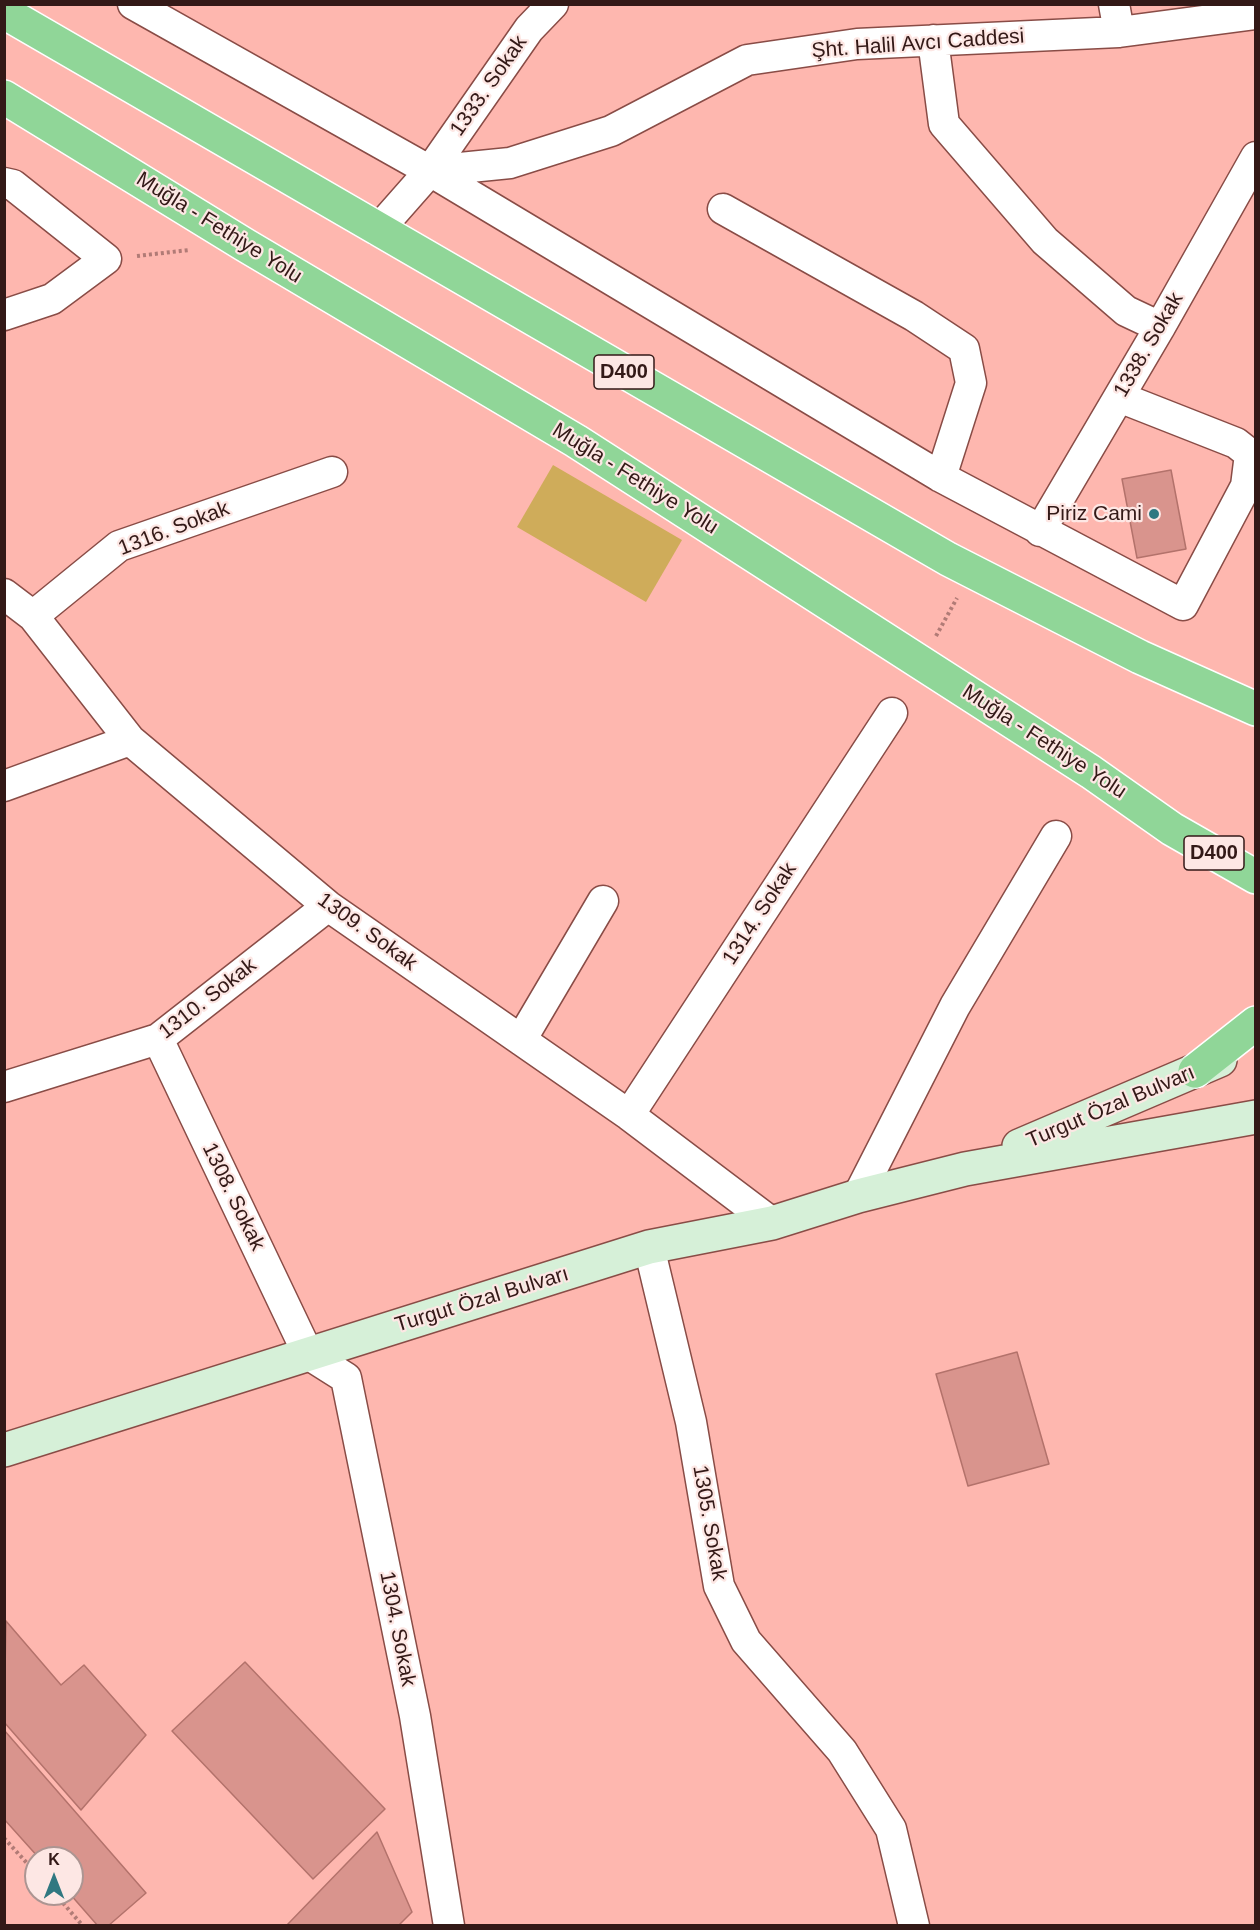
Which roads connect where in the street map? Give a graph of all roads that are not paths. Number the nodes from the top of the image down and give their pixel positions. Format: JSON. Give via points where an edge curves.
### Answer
{"nodes":[{"id":1,"x":133,"y":4,"type":"edge"},
{"id":2,"x":553,"y":4,"type":"edge"},
{"id":3,"x":4,"y":12,"type":"edge"},
{"id":4,"x":1256,"y":14,"type":"edge"},
{"id":5,"x":1117,"y":18,"type":"edge"},
{"id":6,"x":933,"y":40,"type":"junction"},
{"id":7,"x":4,"y":97,"type":"edge"},
{"id":8,"x":1256,"y":157,"type":"edge"},
{"id":9,"x":430,"y":171,"type":"junction"},
{"id":10,"x":4,"y":183,"type":"edge"},
{"id":11,"x":723,"y":209,"type":"dead end"},
{"id":12,"x":378,"y":230,"type":"junction"},
{"id":13,"x":4,"y":315,"type":"edge"},
{"id":14,"x":1160,"y":327,"type":"junction"},
{"id":15,"x":1119,"y":398,"type":"junction"},
{"id":16,"x":332,"y":472,"type":"dead end"},
{"id":17,"x":941,"y":477,"type":"junction"},
{"id":18,"x":1040,"y":531,"type":"junction"},
{"id":19,"x":4,"y":594,"type":"edge"},
{"id":20,"x":33,"y":616,"type":"junction"},
{"id":21,"x":1256,"y":709,"type":"edge"},
{"id":22,"x":892,"y":713,"type":"dead end"},
{"id":23,"x":130,"y":740,"type":"junction"},
{"id":24,"x":4,"y":786,"type":"edge"},
{"id":25,"x":1172,"y":829,"type":"junction"},
{"id":26,"x":1056,"y":836,"type":"dead end"},
{"id":27,"x":1256,"y":877,"type":"edge"},
{"id":28,"x":1256,"y":896,"type":"edge"},
{"id":29,"x":603,"y":901,"type":"dead end"},
{"id":30,"x":328,"y":906,"type":"junction"},
{"id":31,"x":1256,"y":1023,"type":"edge"},
{"id":32,"x":158,"y":1040,"type":"junction"},
{"id":33,"x":521,"y":1041,"type":"junction"},
{"id":34,"x":1256,"y":1044,"type":"edge"},
{"id":35,"x":1195,"y":1071,"type":"junction"},
{"id":36,"x":4,"y":1087,"type":"edge"},
{"id":37,"x":629,"y":1115,"type":"junction"},
{"id":38,"x":1256,"y":1117,"type":"edge"},
{"id":39,"x":965,"y":1169,"type":"junction"},
{"id":40,"x":858,"y":1196,"type":"junction"},
{"id":41,"x":772,"y":1223,"type":"junction"},
{"id":42,"x":649,"y":1247,"type":"junction"},
{"id":43,"x":308,"y":1354,"type":"junction"},
{"id":44,"x":4,"y":1450,"type":"edge"},
{"id":45,"x":449,"y":1926,"type":"edge"},
{"id":46,"x":914,"y":1926,"type":"edge"}],
"edges":[{"from":1,"to":9,"type":"street"},
{"from":2,"to":9,"type":"street","name":"1333. Sokak","via":[[529,29]]},
{"from":3,"to":12,"type":"highway","number":"D400"},
{"from":4,"to":5,"type":"street","name":"Şht. Halil Avcı Caddesi"},
{"from":5,"to":6,"type":"street","name":"Şht. Halil Avcı Caddesi"},
{"from":6,"to":9,"type":"street","name":"Şht. Halil Avcı Caddesi","via":[[857,44],[747,60],[612,131],[510,163]]},
{"from":6,"to":14,"type":"street","via":[[944,124],[1045,241],[1126,311]]},
{"from":7,"to":25,"type":"highway","name":"Muğla - Fethiye Yolu","number":"D400","via":[[576,441],[1091,772]]},
{"from":8,"to":14,"type":"street","name":"1338. Sokak"},
{"from":9,"to":12,"type":"street"},
{"from":9,"to":17,"type":"street"},
{"from":10,"to":13,"type":"street","via":[[13,185],[106,259],[52,299]]},
{"from":11,"to":17,"type":"street","via":[[914,316],[964,349],[971,383]]},
{"from":12,"to":21,"type":"highway","number":"D400","via":[[972,571],[1140,657]]},
{"from":14,"to":15,"type":"street","name":"1338. Sokak"},
{"from":15,"to":18,"type":"street","name":"1338. Sokak"},
{"from":15,"to":18,"type":"street","via":[[1236,443],[1250,454],[1246,486],[1183,605]]},
{"from":16,"to":20,"type":"street","name":"1316. Sokak","via":[[119,546]]},
{"from":17,"to":18,"type":"street"},
{"from":19,"to":20,"type":"street","name":"1309. Sokak"},
{"from":20,"to":23,"type":"street","name":"1309. Sokak"},
{"from":22,"to":37,"type":"street","name":"1314. Sokak"},
{"from":23,"to":24,"type":"street"},
{"from":23,"to":30,"type":"street","name":"1309. Sokak"},
{"from":25,"to":27,"type":"highway","name":"Muğla - Fethiye Yolu","number":"D400"},
{"from":25,"to":28,"type":"highway"},
{"from":26,"to":40,"type":"street","via":[[955,1006]]},
{"from":29,"to":33,"type":"street"},
{"from":30,"to":32,"type":"street","name":"1310. Sokak"},
{"from":30,"to":33,"type":"street","name":"1309. Sokak"},
{"from":31,"to":35,"type":"highway"},
{"from":32,"to":36,"type":"street","name":"1310. Sokak"},
{"from":32,"to":43,"type":"street","name":"1308. Sokak"},
{"from":33,"to":37,"type":"street","name":"1309. Sokak"},
{"from":34,"to":35,"type":"main road","name":"Turgut Özal Bulvarı"},
{"from":35,"to":39,"type":"main road","name":"Turgut Özal Bulvarı"},
{"from":37,"to":41,"type":"street","name":"1309. Sokak"},
{"from":38,"to":39,"type":"main road","name":"Turgut Özal Bulvarı"},
{"from":39,"to":40,"type":"main road","name":"Turgut Özal Bulvarı"},
{"from":40,"to":41,"type":"main road","name":"Turgut Özal Bulvarı"},
{"from":41,"to":42,"type":"main road","name":"Turgut Özal Bulvarı"},
{"from":42,"to":43,"type":"main road","name":"Turgut Özal Bulvarı"},
{"from":42,"to":46,"type":"street","name":"1305. Sokak","via":[[691,1422],[718,1586],[746,1641],[842,1751],[891,1829]]},
{"from":43,"to":44,"type":"main road","name":"Turgut Özal Bulvarı"},
{"from":43,"to":45,"type":"street","name":"1304. Sokak","via":[[346,1378],[415,1716]]}]}
